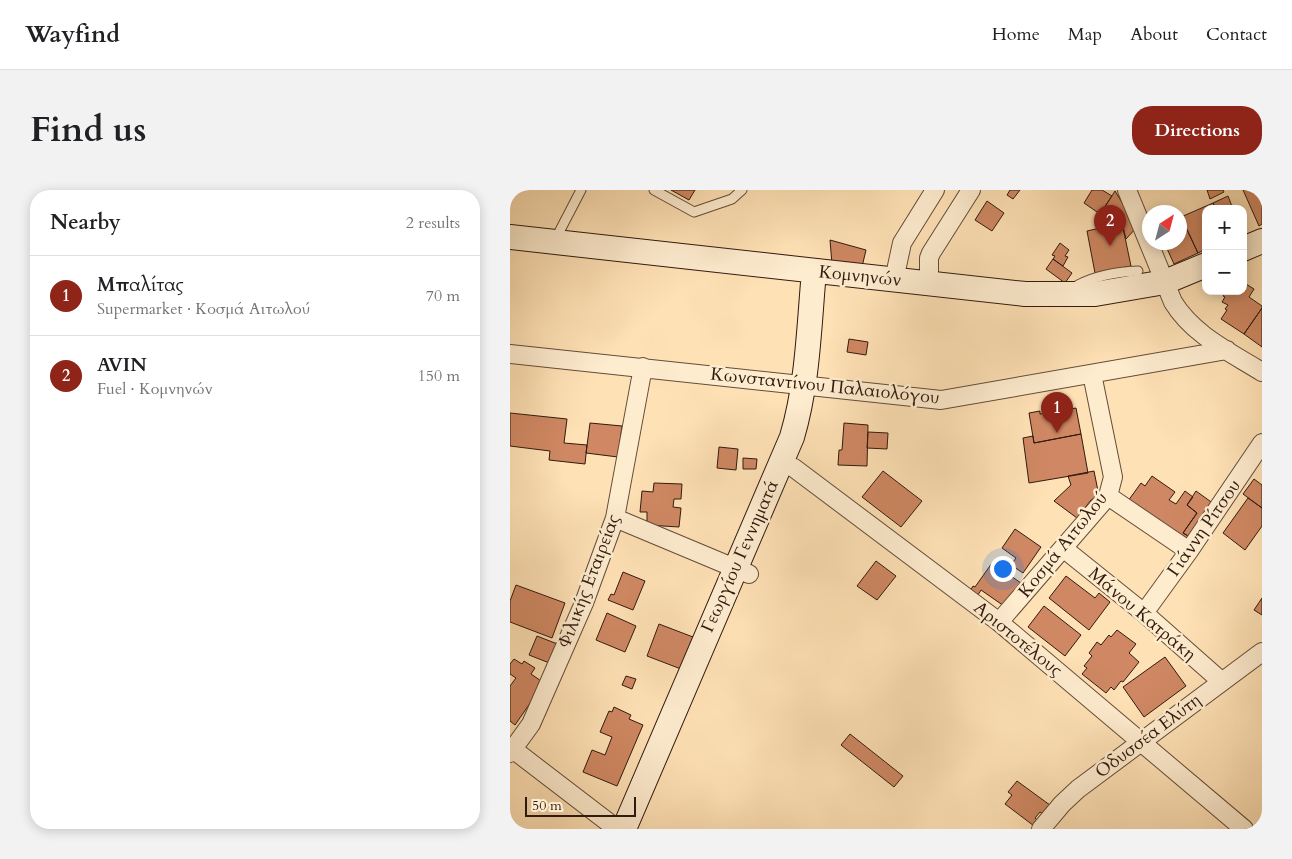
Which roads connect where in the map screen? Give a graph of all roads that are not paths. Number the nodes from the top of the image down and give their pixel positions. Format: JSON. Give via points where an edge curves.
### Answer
{"nodes":[{"id":1,"x":581,"y":190,"type":"edge"},
{"id":2,"x":654,"y":190,"type":"edge"},
{"id":3,"x":742,"y":190,"type":"edge"},
{"id":4,"x":936,"y":190,"type":"edge"},
{"id":5,"x":971,"y":190,"type":"edge"},
{"id":6,"x":1128,"y":190,"type":"edge"},
{"id":7,"x":510,"y":237,"type":"edge"},
{"id":8,"x":1262,"y":241,"type":"edge"},
{"id":9,"x":553,"y":242,"type":"junction"},
{"id":10,"x":1247,"y":247,"type":"edge"},
{"id":11,"x":1202,"y":266,"type":"edge"},
{"id":12,"x":821,"y":272,"type":"junction"},
{"id":13,"x":1152,"y":279,"type":"junction"},
{"id":14,"x":894,"y":280,"type":"junction"},
{"id":15,"x":929,"y":284,"type":"junction"},
{"id":16,"x":1227,"y":350,"type":"junction"},
{"id":17,"x":510,"y":354,"type":"edge"},
{"id":18,"x":643,"y":367,"type":"junction"},
{"id":19,"x":1262,"y":372,"type":"edge"},
{"id":20,"x":1092,"y":374,"type":"junction"},
{"id":21,"x":811,"y":387,"type":"junction"},
{"id":22,"x":1262,"y":443,"type":"edge"},
{"id":23,"x":788,"y":465,"type":"junction"},
{"id":24,"x":1108,"y":496,"type":"junction"},
{"id":25,"x":615,"y":518,"type":"junction"},
{"id":26,"x":1063,"y":548,"type":"junction"},
{"id":27,"x":1189,"y":551,"type":"junction"},
{"id":28,"x":742,"y":570,"type":"junction"},
{"id":29,"x":1144,"y":613,"type":"junction"},
{"id":30,"x":999,"y":622,"type":"junction"},
{"id":31,"x":1262,"y":652,"type":"edge"},
{"id":32,"x":1220,"y":682,"type":"junction"},
{"id":33,"x":1141,"y":741,"type":"junction"},
{"id":34,"x":511,"y":750,"type":"edge"},
{"id":35,"x":617,"y":829,"type":"edge"},
{"id":36,"x":624,"y":829,"type":"edge"},
{"id":37,"x":640,"y":829,"type":"edge"},
{"id":38,"x":1041,"y":829,"type":"edge"},
{"id":39,"x":1244,"y":829,"type":"edge"}],
"edges":[{"from":1,"to":9,"type":"lane"},
{"from":2,"to":3,"type":"lane","via":[[694,212],[732,198]]},
{"from":4,"to":14,"type":"street","via":[[902,243]]},
{"from":5,"to":15,"type":"street","via":[[928,258]]},
{"from":6,"to":13,"type":"street"},
{"from":7,"to":9,"type":"street","name":"Κομνηνών"},
{"from":8,"to":10,"type":"street"},
{"from":9,"to":12,"type":"street","name":"Κομνηνών"},
{"from":11,"to":13,"type":"street","name":"Κομνηνών"},
{"from":12,"to":14,"type":"street","name":"Κομνηνών"},
{"from":12,"to":21,"type":"street","name":"Γεωργίου Γεννηματά"},
{"from":13,"to":15,"type":"street","name":"Κομνηνών","via":[[1096,294],[1075,290],[1025,294]]},
{"from":13,"to":16,"type":"street","via":[[1182,317]]},
{"from":14,"to":15,"type":"street","name":"Κομνηνών"},
{"from":16,"to":19,"type":"street"},
{"from":16,"to":20,"type":"street","name":"Κωνσταντίνου Παλαιολόγου"},
{"from":17,"to":18,"type":"street","name":"Κωνσταντίνου Παλαιολόγου"},
{"from":18,"to":21,"type":"street","name":"Κωνσταντίνου Παλαιολόγου"},
{"from":18,"to":25,"type":"street","name":"Φιλικής Εταιρείας"},
{"from":20,"to":21,"type":"street","name":"Κωνσταντίνου Παλαιολόγου","via":[[941,400]]},
{"from":20,"to":24,"type":"street","name":"Κοσμά Αιτωλού","via":[[1113,477]]},
{"from":21,"to":23,"type":"street","name":"Γεωργίου Γεννηματά","via":[[813,418],[805,442]]},
{"from":22,"to":27,"type":"street","name":"Γιάννη Ρίτσου"},
{"from":23,"to":28,"type":"street","name":"Γεωργίου Γεννηματά"},
{"from":23,"to":30,"type":"street","name":"Αριστοτέλους"},
{"from":24,"to":26,"type":"street","name":"Κοσμά Αιτωλού"},
{"from":24,"to":27,"type":"street"},
{"from":25,"to":28,"type":"street"},
{"from":25,"to":34,"type":"street","name":"Φιλικής Εταιρείας","via":[[581,611],[530,724]]},
{"from":26,"to":29,"type":"street","name":"Μάνου Κατράκη"},
{"from":26,"to":30,"type":"street","name":"Κοσμά Αιτωλού"},
{"from":27,"to":29,"type":"street","name":"Γιάννη Ρίτσου"},
{"from":28,"to":36,"type":"street","name":"Γεωργίου Γεννηματά"},
{"from":28,"to":37,"type":"street","name":"Γεωργίου Γεννηματά"},
{"from":29,"to":32,"type":"street","name":"Μάνου Κατράκη"},
{"from":30,"to":33,"type":"street","name":"Αριστοτέλους"},
{"from":31,"to":32,"type":"street","name":"Οδυσσέα Ελύτη"},
{"from":32,"to":33,"type":"street","name":"Οδυσσέα Ελύτη"},
{"from":33,"to":38,"type":"street","name":"Οδυσσέα Ελύτη","via":[[1078,789]]},
{"from":33,"to":39,"type":"street","name":"Αριστοτέλους"},
{"from":34,"to":35,"type":"street"}]}
